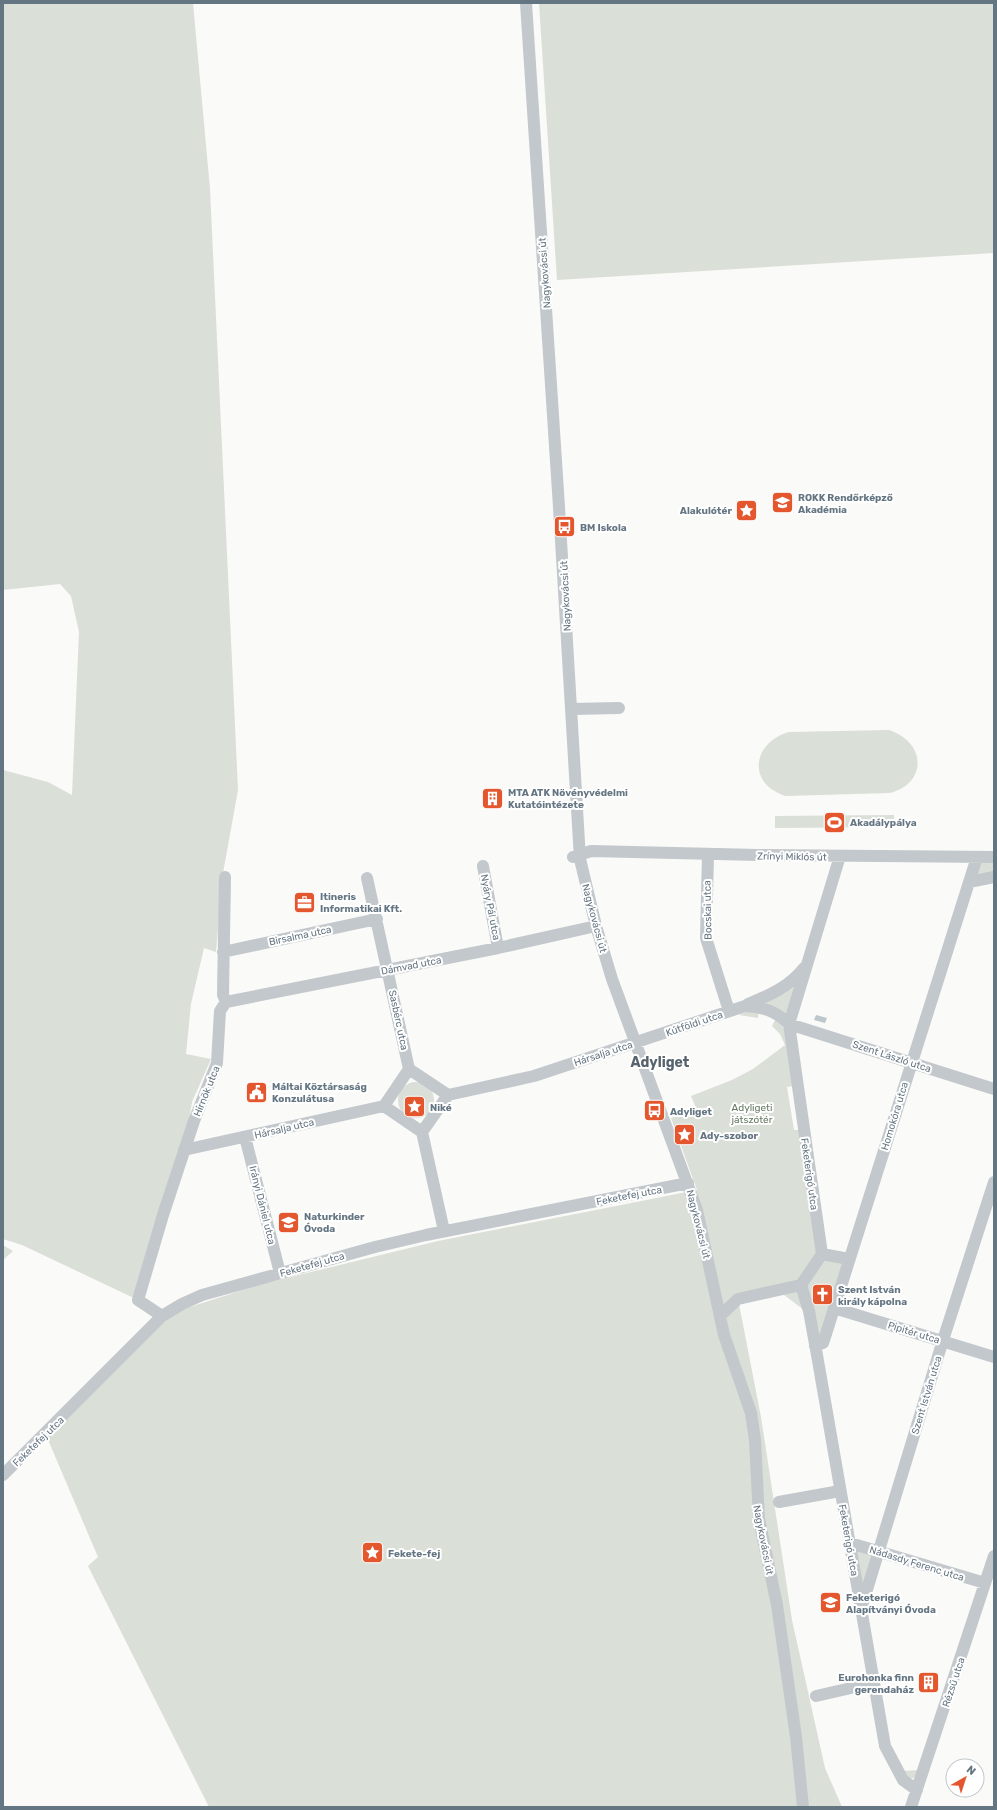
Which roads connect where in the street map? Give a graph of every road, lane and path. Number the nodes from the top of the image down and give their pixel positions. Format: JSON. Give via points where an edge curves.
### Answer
{"nodes":[{"id":1,"x":526,"y":3,"type":"edge"},
{"id":2,"x":620,"y":708,"type":"dead end"},
{"id":3,"x":571,"y":709,"type":"junction"},
{"id":4,"x":581,"y":854,"type":"junction"},
{"id":5,"x":708,"y":854,"type":"junction"},
{"id":6,"x":840,"y":856,"type":"junction"},
{"id":7,"x":977,"y":857,"type":"junction"},
{"id":8,"x":994,"y":857,"type":"edge"},
{"id":9,"x":483,"y":866,"type":"dead end"},
{"id":10,"x":225,"y":877,"type":"dead end"},
{"id":11,"x":994,"y":877,"type":"edge"},
{"id":12,"x":367,"y":878,"type":"dead end"},
{"id":13,"x":969,"y":882,"type":"junction"},
{"id":14,"x":377,"y":919,"type":"junction"},
{"id":15,"x":596,"y":926,"type":"junction"},
{"id":16,"x":498,"y":948,"type":"junction"},
{"id":17,"x":223,"y":952,"type":"junction"},
{"id":18,"x":807,"y":964,"type":"junction"},
{"id":19,"x":388,"y":969,"type":"junction"},
{"id":20,"x":226,"y":1002,"type":"junction"},
{"id":21,"x":745,"y":1006,"type":"junction"},
{"id":22,"x":729,"y":1011,"type":"junction"},
{"id":23,"x":789,"y":1024,"type":"junction"},
{"id":24,"x":638,"y":1042,"type":"junction"},
{"id":25,"x":911,"y":1062,"type":"junction"},
{"id":26,"x":409,"y":1069,"type":"junction"},
{"id":27,"x":994,"y":1089,"type":"edge"},
{"id":28,"x":448,"y":1095,"type":"junction"},
{"id":29,"x":384,"y":1106,"type":"junction"},
{"id":30,"x":422,"y":1132,"type":"junction"},
{"id":31,"x":245,"y":1137,"type":"junction"},
{"id":32,"x":184,"y":1150,"type":"junction"},
{"id":33,"x":688,"y":1182,"type":"junction"},
{"id":34,"x":994,"y":1182,"type":"edge"},
{"id":35,"x":444,"y":1231,"type":"junction"},
{"id":36,"x":822,"y":1254,"type":"junction"},
{"id":37,"x":849,"y":1259,"type":"junction"},
{"id":38,"x":280,"y":1273,"type":"junction"},
{"id":39,"x":801,"y":1285,"type":"junction"},
{"id":40,"x":834,"y":1308,"type":"junction"},
{"id":41,"x":162,"y":1316,"type":"junction"},
{"id":42,"x":720,"y":1316,"type":"junction"},
{"id":43,"x":943,"y":1340,"type":"junction"},
{"id":44,"x":815,"y":1346,"type":"junction"},
{"id":45,"x":994,"y":1357,"type":"edge"},
{"id":46,"x":3,"y":1475,"type":"edge"},
{"id":47,"x":840,"y":1491,"type":"junction"},
{"id":48,"x":779,"y":1502,"type":"dead end"},
{"id":49,"x":850,"y":1543,"type":"junction"},
{"id":50,"x":878,"y":1551,"type":"junction"},
{"id":51,"x":994,"y":1556,"type":"edge"},
{"id":52,"x":985,"y":1583,"type":"junction"},
{"id":53,"x":861,"y":1609,"type":"junction"},
{"id":54,"x":873,"y":1683,"type":"junction"},
{"id":55,"x":816,"y":1696,"type":"dead end"},
{"id":56,"x":917,"y":1790,"type":"junction"},
{"id":57,"x":803,"y":1807,"type":"edge"},
{"id":58,"x":911,"y":1807,"type":"edge"}],
"edges":[{"from":1,"to":3,"type":"street","name":"Nagykovácsi út"},
{"from":2,"to":3,"type":"street"},
{"from":3,"to":4,"type":"street","name":"Nagykovácsi út"},
{"from":4,"to":5,"type":"street","name":"Zrínyi Miklós út"},
{"from":4,"to":15,"type":"street","name":"Nagykovácsi út"},
{"from":5,"to":6,"type":"street","name":"Zrínyi Miklós út"},
{"from":5,"to":22,"type":"street","name":"Bocskai utca","via":[[706,938]]},
{"from":6,"to":7,"type":"street","name":"Zrínyi Miklós út"},
{"from":6,"to":18,"type":"street","name":"Feketerigó utca"},
{"from":7,"to":8,"type":"street","name":"Zrínyi Miklós út"},
{"from":7,"to":13,"type":"street","name":"Homokóra utca"},
{"from":9,"to":16,"type":"street","name":"Nyáry Pál utca"},
{"from":10,"to":17,"type":"street","name":"Hírnök utca"},
{"from":11,"to":13,"type":"street"},
{"from":12,"to":14,"type":"street","name":"Sasbérc utca"},
{"from":13,"to":25,"type":"street","name":"Homokóra utca"},
{"from":14,"to":17,"type":"street","name":"Birsalma utca"},
{"from":14,"to":19,"type":"street","name":"Sasbérc utca"},
{"from":15,"to":16,"type":"street","name":"Dámvad utca"},
{"from":15,"to":24,"type":"street","name":"Nagykovácsi út","via":[[612,979]]},
{"from":16,"to":19,"type":"street","name":"Dámvad utca"},
{"from":17,"to":20,"type":"street","name":"Hírnök utca","via":[[223,995]]},
{"from":18,"to":21,"type":"street","name":"Kútföldi utca","via":[[796,978],[783,988]]},
{"from":18,"to":23,"type":"street","name":"Feketerigó utca"},
{"from":19,"to":20,"type":"street","name":"Dámvad utca"},
{"from":19,"to":26,"type":"street","name":"Sasbérc utca"},
{"from":20,"to":32,"type":"street","name":"Hírnök utca","via":[[220,1011],[217,1063]]},
{"from":21,"to":22,"type":"street","name":"Kútföldi utca"},
{"from":21,"to":23,"type":"street","name":"Kútföldi utca","via":[[762,1007],[773,1011]]},
{"from":22,"to":24,"type":"street","name":"Kútföldi utca"},
{"from":23,"to":25,"type":"street","name":"Szent László utca"},
{"from":23,"to":36,"type":"street","name":"Feketerigó utca"},
{"from":24,"to":28,"type":"street","name":"Hársalja utca","via":[[534,1076]]},
{"from":24,"to":33,"type":"street","name":"Nagykovácsi út"},
{"from":25,"to":27,"type":"street","name":"Szent László utca"},
{"from":25,"to":37,"type":"street","name":"Homokóra utca"},
{"from":26,"to":28,"type":"street"},
{"from":26,"to":29,"type":"street"},
{"from":28,"to":30,"type":"street"},
{"from":29,"to":30,"type":"street"},
{"from":29,"to":31,"type":"street","name":"Hársalja utca"},
{"from":30,"to":35,"type":"street"},
{"from":31,"to":32,"type":"street","name":"Hársalja utca"},
{"from":31,"to":38,"type":"street","name":"Irányi Dániel utca"},
{"from":32,"to":41,"type":"street","name":"Hírnök utca","via":[[138,1300]]},
{"from":33,"to":35,"type":"street","name":"Feketefej utca"},
{"from":33,"to":42,"type":"street","name":"Nagykovácsi út","via":[[702,1228]]},
{"from":34,"to":43,"type":"street","name":"Szent István utca"},
{"from":35,"to":38,"type":"street","name":"Feketefej utca"},
{"from":36,"to":37,"type":"street"},
{"from":36,"to":39,"type":"street"},
{"from":37,"to":40,"type":"street","name":"Homokóra utca"},
{"from":38,"to":41,"type":"street","name":"Feketefej utca","via":[[202,1295]]},
{"from":39,"to":42,"type":"street","via":[[738,1299]]},
{"from":39,"to":44,"type":"street","name":"Feketerigó utca"},
{"from":40,"to":43,"type":"street","name":"Pipitér utca"},
{"from":40,"to":44,"type":"street","name":"Homokóra utca","via":[[823,1343]]},
{"from":41,"to":46,"type":"street","name":"Feketefej utca"},
{"from":42,"to":57,"type":"street","name":"Nagykovácsi út","via":[[754,1424],[758,1519],[777,1605]]},
{"from":43,"to":45,"type":"street","name":"Pipitér utca"},
{"from":43,"to":50,"type":"street","name":"Szent István utca"},
{"from":44,"to":47,"type":"street","name":"Feketerigó utca"},
{"from":47,"to":48,"type":"street","name":"Feketerigó utca"},
{"from":47,"to":49,"type":"street","name":"Feketerigó utca"},
{"from":49,"to":50,"type":"street","name":"Nádasdy Ferenc utca"},
{"from":49,"to":53,"type":"street","name":"Feketerigó utca"},
{"from":50,"to":52,"type":"street","name":"Nádasdy Ferenc utca"},
{"from":50,"to":53,"type":"street","name":"Szent István utca"},
{"from":51,"to":52,"type":"street","name":"Rézsű utca"},
{"from":52,"to":56,"type":"street","name":"Rézsű utca"},
{"from":53,"to":54,"type":"street","name":"Feketerigó utca"},
{"from":54,"to":55,"type":"street"},
{"from":54,"to":56,"type":"street","name":"Feketerigó utca","via":[[885,1746],[903,1780]]},
{"from":56,"to":58,"type":"street","name":"Rézsű utca"}]}
